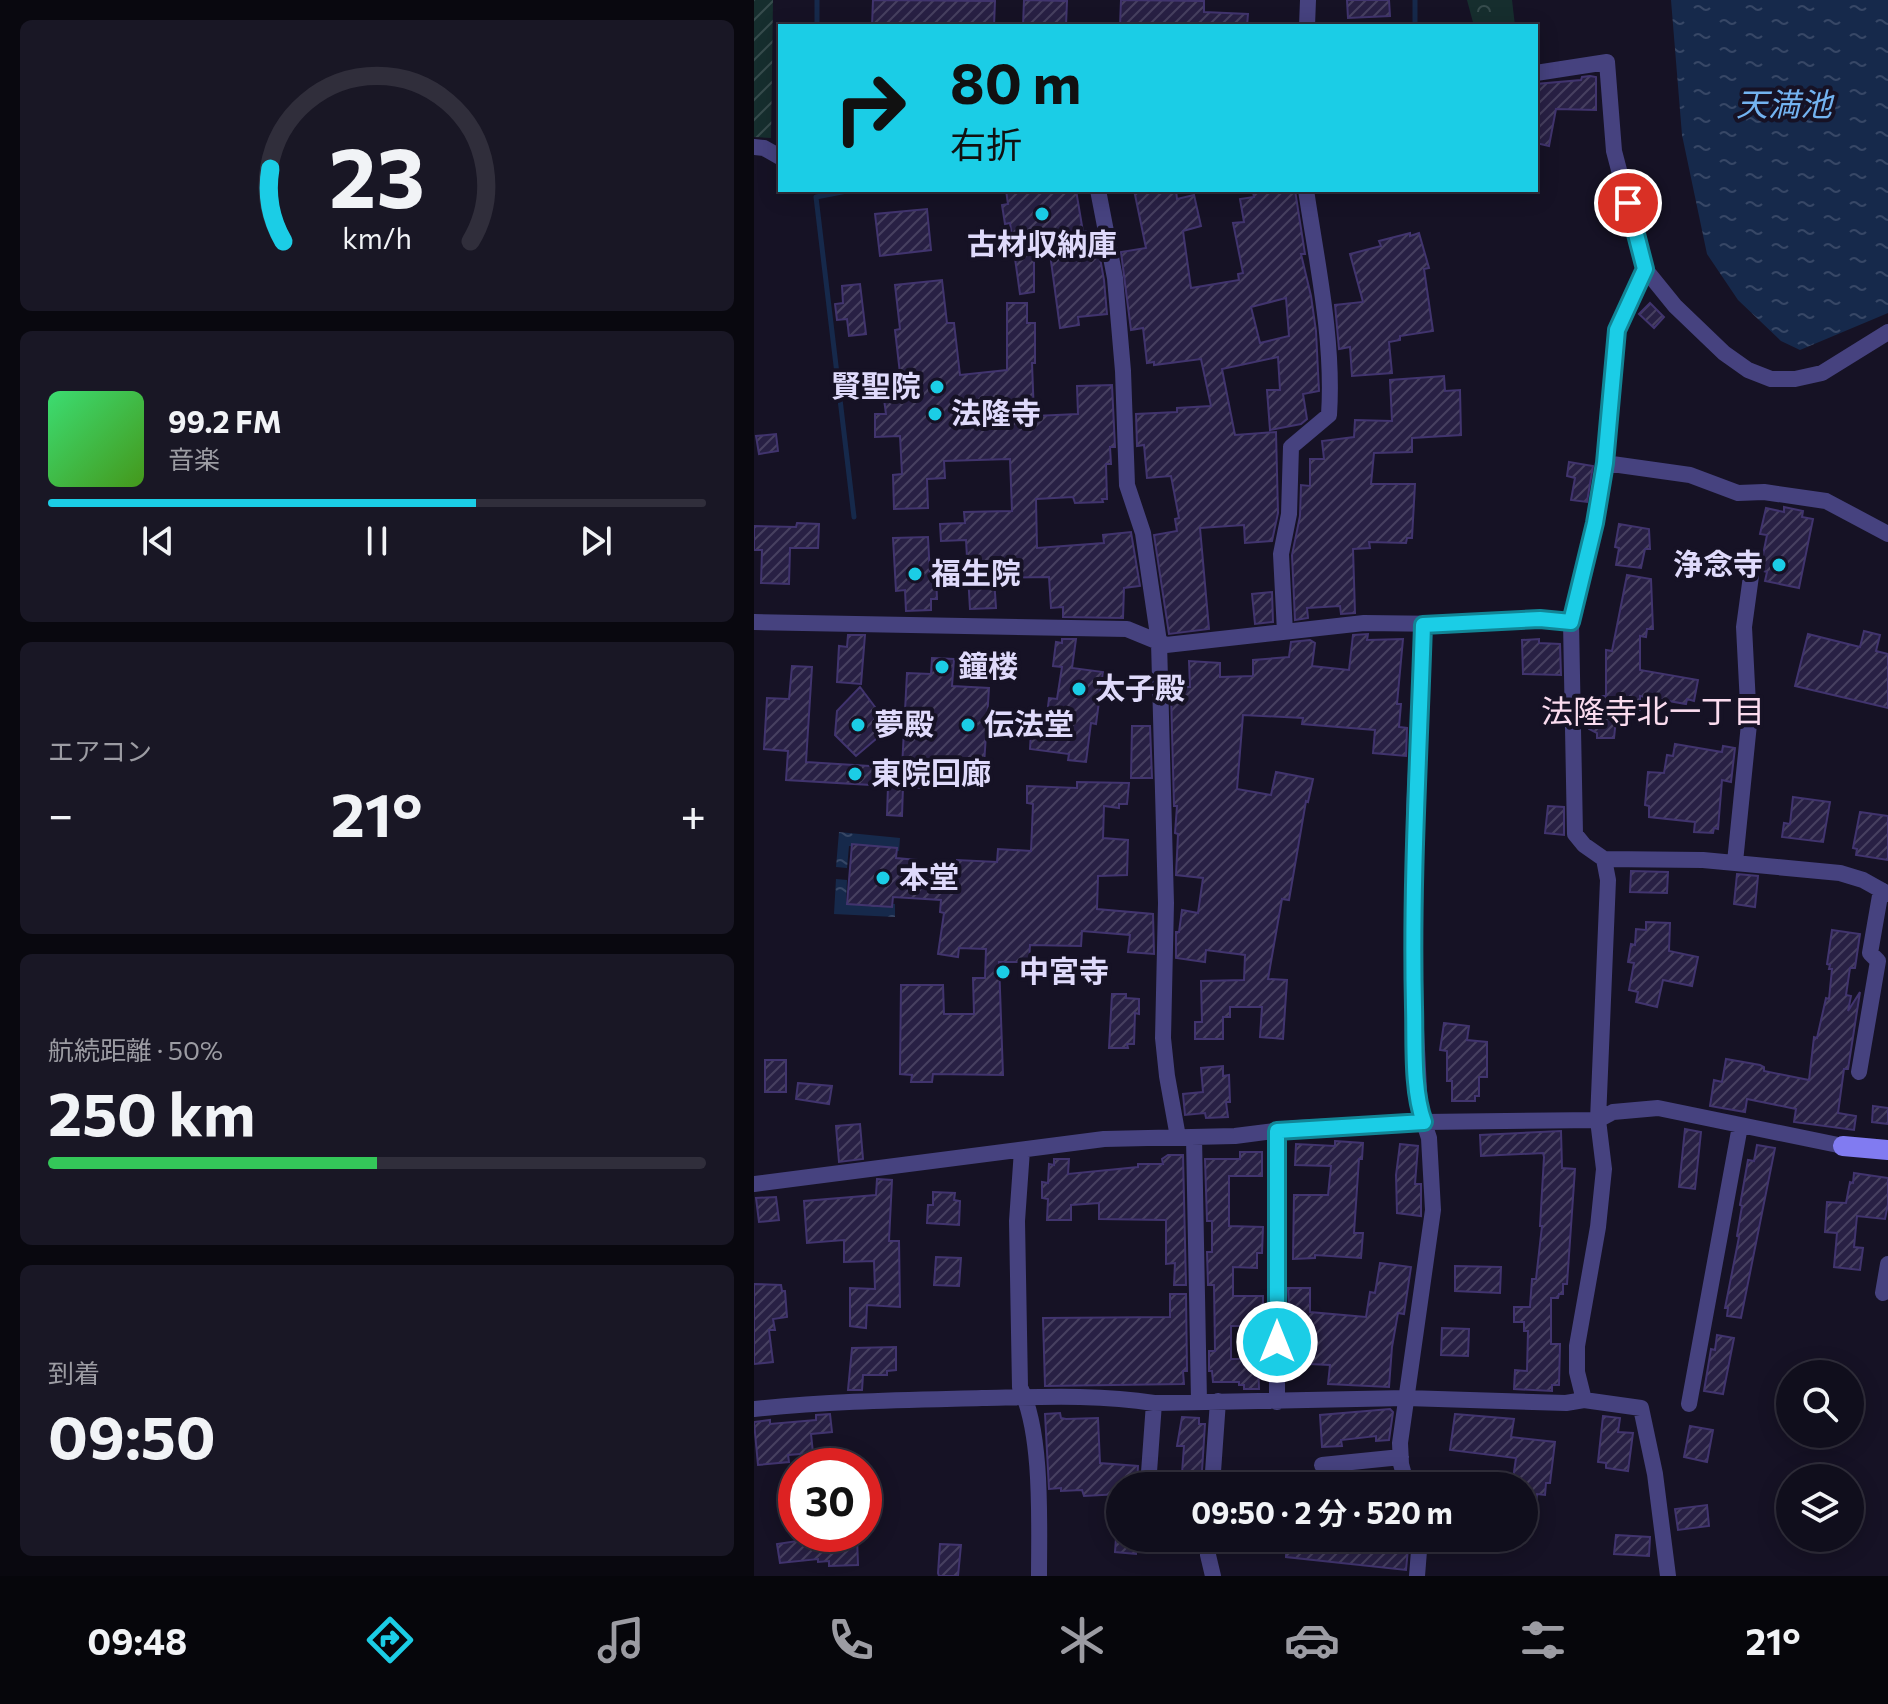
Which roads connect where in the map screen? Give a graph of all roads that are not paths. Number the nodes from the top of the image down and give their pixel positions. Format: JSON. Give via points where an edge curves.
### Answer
{"nodes":[{"id":1,"x":1308,"y":0,"type":"edge"},
{"id":2,"x":1307,"y":24,"type":"edge"},
{"id":3,"x":1538,"y":73,"type":"edge"},
{"id":4,"x":754,"y":147,"type":"edge"},
{"id":5,"x":778,"y":156,"type":"edge"},
{"id":6,"x":1098,"y":192,"type":"edge"},
{"id":7,"x":1306,"y":192,"type":"edge"},
{"id":8,"x":1645,"y":269,"type":"junction"},
{"id":9,"x":1888,"y":332,"type":"edge"},
{"id":10,"x":1605,"y":463,"type":"junction"},
{"id":11,"x":1888,"y":534,"type":"edge"},
{"id":12,"x":1751,"y":576,"type":"dead end"},
{"id":13,"x":754,"y":622,"type":"edge"},
{"id":14,"x":1571,"y":622,"type":"junction"},
{"id":15,"x":1423,"y":625,"type":"junction"},
{"id":16,"x":1285,"y":632,"type":"junction"},
{"id":17,"x":1159,"y":642,"type":"junction"},
{"id":18,"x":1604,"y":859,"type":"junction"},
{"id":19,"x":1735,"y":862,"type":"junction"},
{"id":20,"x":1884,"y":892,"type":"edge"},
{"id":21,"x":1859,"y":1072,"type":"dead end"},
{"id":22,"x":1598,"y":1120,"type":"junction"},
{"id":23,"x":1424,"y":1122,"type":"junction"},
{"id":24,"x":1740,"y":1126,"type":"junction"},
{"id":25,"x":1277,"y":1131,"type":"junction"},
{"id":26,"x":1186,"y":1137,"type":"junction"},
{"id":27,"x":1843,"y":1146,"type":"joint"},
{"id":28,"x":1022,"y":1150,"type":"junction"},
{"id":29,"x":1888,"y":1150,"type":"edge"},
{"id":30,"x":754,"y":1184,"type":"edge"},
{"id":31,"x":1888,"y":1264,"type":"edge"},
{"id":32,"x":1883,"y":1293,"type":"dead end"},
{"id":33,"x":1025,"y":1397,"type":"junction"},
{"id":34,"x":1406,"y":1398,"type":"junction"},
{"id":35,"x":1584,"y":1400,"type":"junction"},
{"id":36,"x":1199,"y":1401,"type":"junction"},
{"id":37,"x":1218,"y":1401,"type":"junction"},
{"id":38,"x":1277,"y":1402,"type":"junction"},
{"id":39,"x":1154,"y":1403,"type":"junction"},
{"id":40,"x":1689,"y":1404,"type":"dead end"},
{"id":41,"x":754,"y":1409,"type":"edge"},
{"id":42,"x":1401,"y":1457,"type":"junction"},
{"id":43,"x":1322,"y":1465,"type":"dead end"},
{"id":44,"x":1149,"y":1472,"type":"edge"},
{"id":45,"x":1213,"y":1472,"type":"edge"},
{"id":46,"x":1404,"y":1472,"type":"edge"},
{"id":47,"x":1208,"y":1552,"type":"edge"},
{"id":48,"x":1419,"y":1552,"type":"edge"},
{"id":49,"x":1039,"y":1576,"type":"edge"},
{"id":50,"x":1213,"y":1576,"type":"edge"},
{"id":51,"x":1417,"y":1576,"type":"edge"},
{"id":52,"x":1668,"y":1576,"type":"edge"}],
"edges":[{"from":1,"to":2,"type":"street"},
{"from":3,"to":8,"type":"street","via":[[1607,62],[1614,151]]},
{"from":4,"to":5,"type":"street"},
{"from":6,"to":17,"type":"street","via":[[1115,278],[1127,485],[1143,533]]},
{"from":7,"to":16,"type":"street","via":[[1331,388],[1329,415],[1291,447],[1289,514],[1281,554]]},
{"from":8,"to":9,"type":"street","via":[[1724,353],[1771,379],[1822,373]]},
{"from":8,"to":10,"type":"street","via":[[1617,330]]},
{"from":10,"to":11,"type":"street","via":[[1690,475],[1738,493],[1826,501]]},
{"from":10,"to":14,"type":"street"},
{"from":12,"to":19,"type":"street","via":[[1744,627],[1749,724]]},
{"from":13,"to":17,"type":"street","via":[[1127,629]]},
{"from":14,"to":15,"type":"street"},
{"from":14,"to":18,"type":"street","via":[[1575,834]]},
{"from":15,"to":16,"type":"street","via":[[1364,623]]},
{"from":15,"to":23,"type":"street","via":[[1413,967]]},
{"from":16,"to":17,"type":"street"},
{"from":17,"to":26,"type":"street","via":[[1166,903],[1163,1038]]},
{"from":18,"to":19,"type":"street"},
{"from":18,"to":22,"type":"street","via":[[1608,880]]},
{"from":19,"to":20,"type":"street","via":[[1840,873]]},
{"from":20,"to":21,"type":"street","via":[[1870,953],[1878,961]]},
{"from":22,"to":23,"type":"street"},
{"from":22,"to":24,"type":"street","via":[[1613,1112],[1658,1108]]},
{"from":22,"to":35,"type":"street","via":[[1604,1169],[1577,1346]]},
{"from":23,"to":25,"type":"street"},
{"from":23,"to":34,"type":"street","via":[[1433,1210]]},
{"from":24,"to":27,"type":"street"},
{"from":24,"to":40,"type":"street"},
{"from":25,"to":26,"type":"street"},
{"from":25,"to":38,"type":"street"},
{"from":26,"to":28,"type":"street","via":[[1104,1139]]},
{"from":26,"to":36,"type":"street"},
{"from":27,"to":29,"type":"street"},
{"from":28,"to":30,"type":"street"},
{"from":28,"to":33,"type":"street","via":[[1017,1272],[1020,1387]]},
{"from":31,"to":32,"type":"street"},
{"from":33,"to":39,"type":"street"},
{"from":33,"to":41,"type":"street","via":[[833,1401]]},
{"from":33,"to":49,"type":"street","via":[[1037,1480]]},
{"from":34,"to":35,"type":"street"},
{"from":34,"to":38,"type":"street"},
{"from":34,"to":42,"type":"street"},
{"from":35,"to":52,"type":"street","via":[[1641,1408]]},
{"from":36,"to":37,"type":"street"},
{"from":36,"to":39,"type":"street"},
{"from":37,"to":38,"type":"street"},
{"from":37,"to":45,"type":"street"},
{"from":39,"to":44,"type":"street"},
{"from":42,"to":43,"type":"street"},
{"from":42,"to":46,"type":"street"},
{"from":47,"to":50,"type":"street"},
{"from":48,"to":51,"type":"street"}]}
